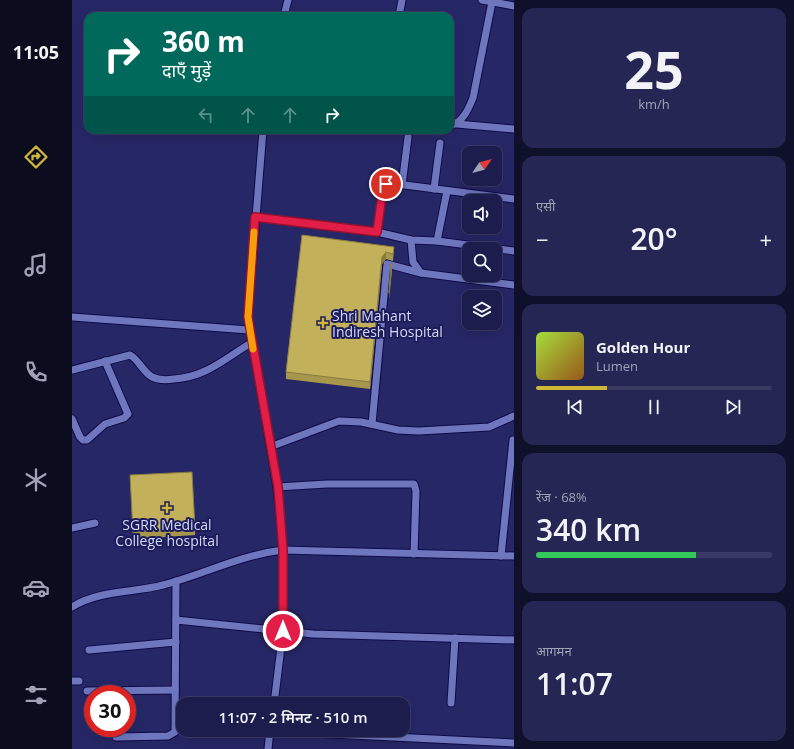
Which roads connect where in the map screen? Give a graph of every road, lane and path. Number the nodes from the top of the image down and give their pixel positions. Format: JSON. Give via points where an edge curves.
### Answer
{"nodes":[{"id":1,"x":288,"y":0,"type":"edge"},
{"id":2,"x":402,"y":0,"type":"edge"},
{"id":3,"x":482,"y":0,"type":"edge"},
{"id":4,"x":492,"y":2,"type":"junction"},
{"id":5,"x":514,"y":6,"type":"edge"},
{"id":6,"x":285,"y":12,"type":"edge"},
{"id":7,"x":400,"y":12,"type":"edge"},
{"id":8,"x":454,"y":125,"type":"edge"},
{"id":9,"x":514,"y":129,"type":"edge"},
{"id":10,"x":263,"y":134,"type":"edge"},
{"id":11,"x":408,"y":137,"type":"dead end"},
{"id":12,"x":440,"y":143,"type":"dead end"},
{"id":13,"x":402,"y":185,"type":"junction"},
{"id":14,"x":434,"y":189,"type":"junction"},
{"id":15,"x":447,"y":191,"type":"junction"},
{"id":16,"x":514,"y":199,"type":"edge"},
{"id":17,"x":255,"y":217,"type":"junction"},
{"id":18,"x":377,"y":232,"type":"junction"},
{"id":19,"x":411,"y":240,"type":"junction"},
{"id":20,"x":437,"y":241,"type":"junction"},
{"id":21,"x":514,"y":251,"type":"edge"},
{"id":22,"x":420,"y":273,"type":"junction"},
{"id":23,"x":514,"y":285,"type":"edge"},
{"id":24,"x":72,"y":316,"type":"edge"},
{"id":25,"x":249,"y":330,"type":"junction"},
{"id":26,"x":252,"y":343,"type":"junction"},
{"id":27,"x":105,"y":361,"type":"junction"},
{"id":28,"x":72,"y":370,"type":"edge"},
{"id":29,"x":514,"y":416,"type":"edge"},
{"id":30,"x":72,"y":420,"type":"edge"},
{"id":31,"x":372,"y":424,"type":"junction"},
{"id":32,"x":513,"y":440,"type":"edge"},
{"id":33,"x":270,"y":447,"type":"junction"},
{"id":34,"x":277,"y":484,"type":"junction"},
{"id":35,"x":95,"y":524,"type":"dead end"},
{"id":36,"x":72,"y":528,"type":"edge"},
{"id":37,"x":283,"y":550,"type":"junction"},
{"id":38,"x":414,"y":554,"type":"junction"},
{"id":39,"x":501,"y":556,"type":"junction"},
{"id":40,"x":514,"y":556,"type":"edge"},
{"id":41,"x":176,"y":581,"type":"junction"},
{"id":42,"x":72,"y":607,"type":"edge"},
{"id":43,"x":176,"y":620,"type":"junction"},
{"id":44,"x":283,"y":631,"type":"junction"},
{"id":45,"x":455,"y":638,"type":"junction"},
{"id":46,"x":514,"y":640,"type":"edge"},
{"id":47,"x":176,"y":642,"type":"junction"},
{"id":48,"x":89,"y":650,"type":"dead end"},
{"id":49,"x":136,"y":690,"type":"edge"},
{"id":50,"x":175,"y":690,"type":"junction"},
{"id":51,"x":275,"y":697,"type":"edge"},
{"id":52,"x":451,"y":703,"type":"dead end"},
{"id":53,"x":136,"y":736,"type":"edge"},
{"id":54,"x":269,"y":737,"type":"edge"},
{"id":55,"x":392,"y":737,"type":"edge"},
{"id":56,"x":514,"y":743,"type":"edge"},
{"id":57,"x":268,"y":749,"type":"edge"}],
"edges":[{"from":1,"to":6,"type":"street"},
{"from":2,"to":7,"type":"street"},
{"from":3,"to":4,"type":"street"},
{"from":4,"to":5,"type":"street"},
{"from":4,"to":8,"type":"street","via":[[472,98],[467,112]]},
{"from":8,"to":9,"type":"street"},
{"from":10,"to":17,"type":"street"},
{"from":11,"to":13,"type":"street"},
{"from":12,"to":14,"type":"street"},
{"from":13,"to":14,"type":"street"},
{"from":13,"to":18,"type":"street","via":[[389,183],[383,188]]},
{"from":14,"to":15,"type":"street"},
{"from":15,"to":16,"type":"street"},
{"from":15,"to":20,"type":"street"},
{"from":17,"to":18,"type":"street"},
{"from":17,"to":25,"type":"street"},
{"from":18,"to":19,"type":"street"},
{"from":19,"to":20,"type":"street"},
{"from":19,"to":22,"type":"street","via":[[413,262]]},
{"from":20,"to":21,"type":"street"},
{"from":22,"to":23,"type":"street"},
{"from":22,"to":31,"type":"street","via":[[387,264]]},
{"from":24,"to":25,"type":"street"},
{"from":25,"to":26,"type":"street"},
{"from":26,"to":27,"type":"street","via":[[209,370],[190,378],[156,378],[146,372],[130,355]]},
{"from":26,"to":33,"type":"street"},
{"from":27,"to":28,"type":"street"},
{"from":27,"to":30,"type":"street","via":[[128,411],[126,417],[105,424],[87,440],[80,437]]},
{"from":29,"to":31,"type":"street","via":[[489,427],[408,431]]},
{"from":31,"to":33,"type":"street","via":[[339,421]]},
{"from":32,"to":39,"type":"street"},
{"from":33,"to":34,"type":"street"},
{"from":34,"to":37,"type":"street"},
{"from":34,"to":38,"type":"street","via":[[414,484]]},
{"from":35,"to":36,"type":"street"},
{"from":37,"to":38,"type":"street"},
{"from":37,"to":41,"type":"street","via":[[250,556]]},
{"from":37,"to":44,"type":"street"},
{"from":38,"to":39,"type":"street"},
{"from":39,"to":40,"type":"street"},
{"from":41,"to":42,"type":"street","via":[[151,588],[97,596]]},
{"from":41,"to":43,"type":"street"},
{"from":43,"to":44,"type":"street"},
{"from":43,"to":47,"type":"street"},
{"from":44,"to":45,"type":"street"},
{"from":44,"to":51,"type":"street"},
{"from":45,"to":46,"type":"street"},
{"from":45,"to":52,"type":"street"},
{"from":47,"to":48,"type":"street"},
{"from":47,"to":50,"type":"street"},
{"from":49,"to":50,"type":"street"},
{"from":50,"to":53,"type":"street","via":[[176,729],[172,734]]},
{"from":54,"to":57,"type":"street"},
{"from":55,"to":56,"type":"street"}]}
